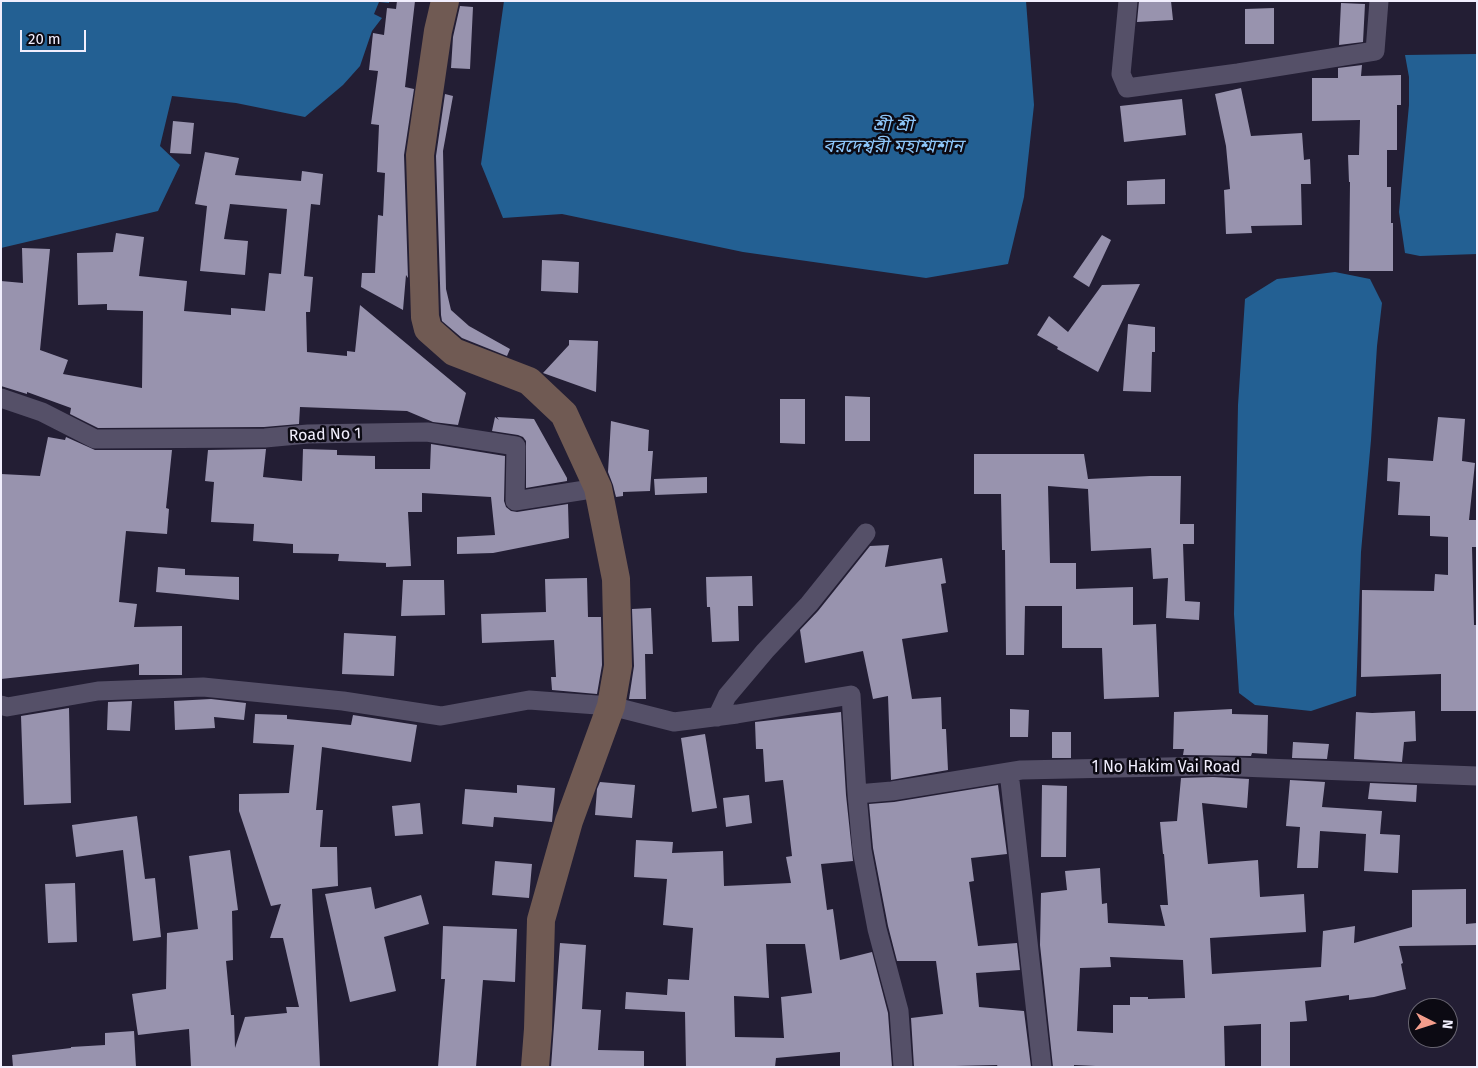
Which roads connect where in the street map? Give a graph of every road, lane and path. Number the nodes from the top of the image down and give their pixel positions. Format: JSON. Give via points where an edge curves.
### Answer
{"nodes":[{"id":1,"x":445,"y":1,"type":"edge"},
{"id":2,"x":1128,"y":1,"type":"edge"},
{"id":3,"x":1379,"y":1,"type":"edge"},
{"id":4,"x":1,"y":398,"type":"edge"},
{"id":5,"x":598,"y":488,"type":"junction"},
{"id":6,"x":866,"y":533,"type":"dead end"},
{"id":7,"x":1,"y":705,"type":"edge"},
{"id":8,"x":611,"y":706,"type":"junction"},
{"id":9,"x":717,"y":717,"type":"junction"},
{"id":10,"x":1009,"y":772,"type":"junction"},
{"id":11,"x":1477,"y":776,"type":"edge"},
{"id":12,"x":857,"y":794,"type":"junction"},
{"id":13,"x":535,"y":1067,"type":"edge"},
{"id":14,"x":903,"y":1067,"type":"edge"},
{"id":15,"x":1042,"y":1067,"type":"edge"}],
"edges":[{"from":1,"to":5,"type":"street","via":[[420,155],[428,329],[454,352],[529,382],[564,414]]},
{"from":2,"to":3,"type":"street","via":[[1122,74],[1127,88],[1375,51]]},
{"from":4,"to":5,"type":"street","name":"Road No 1","via":[[42,412],[95,439],[265,438],[427,432],[507,444],[516,446],[516,501]]},
{"from":5,"to":8,"type":"street","via":[[616,579],[618,666]]},
{"from":6,"to":9,"type":"street","via":[[809,604],[727,696]]},
{"from":7,"to":8,"type":"street","via":[[7,707],[98,691],[203,687],[343,701],[441,716],[529,700]]},
{"from":8,"to":9,"type":"street","via":[[674,722]]},
{"from":8,"to":13,"type":"street","via":[[569,821],[541,920]]},
{"from":9,"to":12,"type":"street","via":[[851,695]]},
{"from":10,"to":11,"type":"street","name":"1 No Hakim Vai Road","via":[[1213,766]]},
{"from":10,"to":12,"type":"street","name":"1 No Hakim Vai Road"},
{"from":10,"to":15,"type":"street"},
{"from":12,"to":14,"type":"street","via":[[865,868],[899,1011]]}]}
